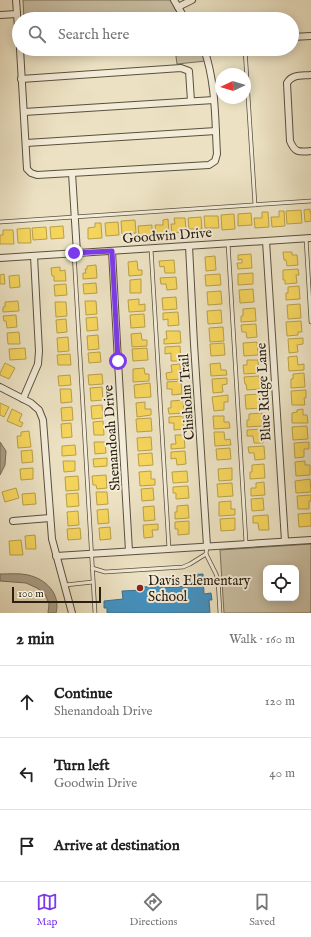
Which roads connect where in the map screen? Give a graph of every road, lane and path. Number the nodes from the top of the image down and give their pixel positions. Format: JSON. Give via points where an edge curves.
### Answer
{"nodes":[{"id":1,"x":16,"y":0,"type":"edge"},
{"id":2,"x":174,"y":0,"type":"edge"},
{"id":3,"x":192,"y":0,"type":"edge"},
{"id":4,"x":178,"y":7,"type":"junction"},
{"id":5,"x":17,"y":12,"type":"edge"},
{"id":6,"x":181,"y":12,"type":"edge"},
{"id":7,"x":12,"y":14,"type":"edge"},
{"id":8,"x":0,"y":15,"type":"edge"},
{"id":9,"x":311,"y":36,"type":"edge"},
{"id":10,"x":299,"y":37,"type":"edge"},
{"id":11,"x":20,"y":56,"type":"edge"},
{"id":12,"x":206,"y":56,"type":"edge"},
{"id":13,"x":245,"y":56,"type":"edge"},
{"id":14,"x":311,"y":75,"type":"edge"},
{"id":15,"x":22,"y":79,"type":"junction"},
{"id":16,"x":214,"y":100,"type":"junction"},
{"id":17,"x":191,"y":101,"type":"junction"},
{"id":18,"x":24,"y":112,"type":"junction"},
{"id":19,"x":216,"y":131,"type":"junction"},
{"id":20,"x":26,"y":144,"type":"junction"},
{"id":21,"x":311,"y":151,"type":"edge"},
{"id":22,"x":72,"y":173,"type":"junction"},
{"id":23,"x":311,"y":201,"type":"edge"},
{"id":24,"x":255,"y":205,"type":"junction"},
{"id":25,"x":75,"y":217,"type":"junction"},
{"id":26,"x":0,"y":222,"type":"edge"},
{"id":27,"x":308,"y":238,"type":"edge"},
{"id":28,"x":266,"y":241,"type":"junction"},
{"id":29,"x":228,"y":243,"type":"junction"},
{"id":30,"x":189,"y":246,"type":"junction"},
{"id":31,"x":151,"y":248,"type":"junction"},
{"id":32,"x":112,"y":251,"type":"junction"},
{"id":33,"x":76,"y":253,"type":"junction"},
{"id":34,"x":34,"y":256,"type":"junction"},
{"id":35,"x":0,"y":258,"type":"edge"},
{"id":36,"x":311,"y":322,"type":"edge"},
{"id":37,"x":0,"y":387,"type":"edge"},
{"id":38,"x":23,"y":399,"type":"junction"},
{"id":39,"x":50,"y":518,"type":"junction"},
{"id":40,"x":13,"y":521,"type":"dead end"},
{"id":41,"x":311,"y":540,"type":"edge"},
{"id":42,"x":285,"y":541,"type":"junction"},
{"id":43,"x":246,"y":544,"type":"junction"},
{"id":44,"x":207,"y":546,"type":"junction"},
{"id":45,"x":168,"y":548,"type":"junction"},
{"id":46,"x":129,"y":551,"type":"junction"},
{"id":47,"x":92,"y":554,"type":"junction"},
{"id":48,"x":206,"y":554,"type":"junction"},
{"id":49,"x":56,"y":556,"type":"junction"},
{"id":50,"x":92,"y":568,"type":"junction"},
{"id":51,"x":93,"y":582,"type":"junction"},
{"id":52,"x":64,"y":585,"type":"junction"},
{"id":53,"x":72,"y":613,"type":"edge"},
{"id":54,"x":95,"y":613,"type":"edge"},
{"id":55,"x":220,"y":613,"type":"edge"}],
"edges":[{"from":1,"to":5,"type":"street"},
{"from":2,"to":4,"type":"street"},
{"from":3,"to":4,"type":"street"},
{"from":4,"to":6,"type":"street"},
{"from":7,"to":8,"type":"street"},
{"from":9,"to":10,"type":"street"},
{"from":11,"to":15,"type":"street"},
{"from":12,"to":16,"type":"street"},
{"from":13,"to":24,"type":"lane"},
{"from":14,"to":21,"type":"street","via":[[294,76],[289,78],[287,83],[290,141],[293,148],[299,152]]},
{"from":15,"to":17,"type":"street","via":[[181,68],[189,71]]},
{"from":15,"to":18,"type":"street"},
{"from":16,"to":17,"type":"street"},
{"from":16,"to":19,"type":"street"},
{"from":17,"to":18,"type":"street"},
{"from":18,"to":20,"type":"street"},
{"from":19,"to":20,"type":"street"},
{"from":19,"to":22,"type":"street","via":[[217,154],[210,165]]},
{"from":20,"to":22,"type":"street","via":[[27,169],[31,173]]},
{"from":22,"to":25,"type":"street"},
{"from":23,"to":24,"type":"lane"},
{"from":24,"to":25,"type":"lane"},
{"from":25,"to":26,"type":"lane"},
{"from":25,"to":33,"type":"street"},
{"from":27,"to":28,"type":"street","name":"Goodwin Drive"},
{"from":27,"to":36,"type":"lane"},
{"from":28,"to":29,"type":"street","name":"Goodwin Drive"},
{"from":28,"to":42,"type":"street","name":"Blue Ridge Lane"},
{"from":29,"to":30,"type":"street","name":"Goodwin Drive"},
{"from":29,"to":43,"type":"lane"},
{"from":30,"to":31,"type":"street","name":"Goodwin Drive"},
{"from":30,"to":44,"type":"street","name":"Chisholm Trail"},
{"from":31,"to":32,"type":"street","name":"Goodwin Drive"},
{"from":31,"to":45,"type":"lane"},
{"from":32,"to":33,"type":"street","name":"Goodwin Drive"},
{"from":32,"to":46,"type":"street","name":"Shenandoah Drive"},
{"from":33,"to":34,"type":"street","name":"Goodwin Drive"},
{"from":33,"to":47,"type":"lane"},
{"from":34,"to":35,"type":"street","name":"Goodwin Drive"},
{"from":34,"to":38,"type":"street","via":[[38,364]]},
{"from":37,"to":38,"type":"street"},
{"from":38,"to":39,"type":"street","via":[[39,410],[43,420]]},
{"from":39,"to":40,"type":"street"},
{"from":39,"to":49,"type":"street"},
{"from":41,"to":42,"type":"street"},
{"from":42,"to":43,"type":"street"},
{"from":43,"to":44,"type":"street"},
{"from":44,"to":45,"type":"street"},
{"from":44,"to":48,"type":"lane"},
{"from":45,"to":46,"type":"street"},
{"from":46,"to":47,"type":"street"},
{"from":47,"to":49,"type":"street"},
{"from":47,"to":50,"type":"lane"},
{"from":48,"to":50,"type":"lane","via":[[183,567],[105,572]]},
{"from":48,"to":55,"type":"lane","via":[[218,580]]},
{"from":49,"to":52,"type":"street"},
{"from":50,"to":51,"type":"lane"},
{"from":51,"to":52,"type":"lane"},
{"from":51,"to":54,"type":"lane"},
{"from":52,"to":53,"type":"street"}]}
